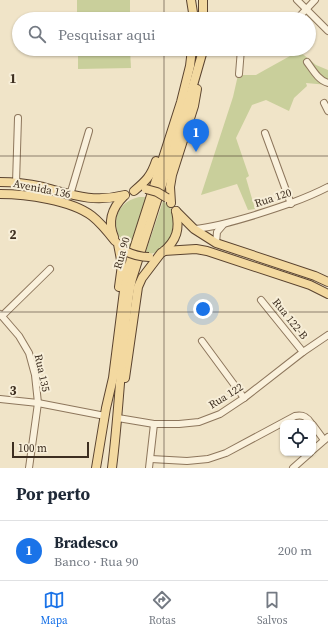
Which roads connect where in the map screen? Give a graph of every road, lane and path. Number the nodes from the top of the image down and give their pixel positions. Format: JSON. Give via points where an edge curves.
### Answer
{"nodes":[{"id":1,"x":191,"y":0,"type":"edge"},
{"id":2,"x":202,"y":0,"type":"edge"},
{"id":3,"x":298,"y":0,"type":"edge"},
{"id":4,"x":315,"y":0,"type":"edge"},
{"id":5,"x":306,"y":10,"type":"joint"},
{"id":6,"x":193,"y":12,"type":"edge"},
{"id":7,"x":203,"y":12,"type":"edge"},
{"id":8,"x":316,"y":20,"type":"edge"},
{"id":9,"x":328,"y":31,"type":"edge"},
{"id":10,"x":189,"y":56,"type":"edge"},
{"id":11,"x":191,"y":56,"type":"edge"},
{"id":12,"x":201,"y":56,"type":"edge"},
{"id":13,"x":201,"y":56,"type":"edge"},
{"id":14,"x":240,"y":56,"type":"edge"},
{"id":15,"x":307,"y":62,"type":"dead end"},
{"id":16,"x":238,"y":74,"type":"dead end"},
{"id":17,"x":328,"y":83,"type":"edge"},
{"id":18,"x":324,"y":103,"type":"dead end"},
{"id":19,"x":328,"y":111,"type":"edge"},
{"id":20,"x":18,"y":118,"type":"dead end"},
{"id":21,"x":89,"y":131,"type":"dead end"},
{"id":22,"x":266,"y":133,"type":"dead end"},
{"id":23,"x":0,"y":182,"type":"edge"},
{"id":24,"x":16,"y":183,"type":"junction"},
{"id":25,"x":328,"y":187,"type":"edge"},
{"id":26,"x":134,"y":191,"type":"junction"},
{"id":27,"x":0,"y":194,"type":"edge"},
{"id":28,"x":70,"y":195,"type":"junction"},
{"id":29,"x":125,"y":195,"type":"junction"},
{"id":30,"x":169,"y":200,"type":"junction"},
{"id":31,"x":292,"y":204,"type":"junction"},
{"id":32,"x":176,"y":211,"type":"junction"},
{"id":33,"x":223,"y":225,"type":"junction"},
{"id":34,"x":194,"y":229,"type":"junction"},
{"id":35,"x":116,"y":242,"type":"junction"},
{"id":36,"x":216,"y":243,"type":"junction"},
{"id":37,"x":162,"y":252,"type":"junction"},
{"id":38,"x":50,"y":269,"type":"dead end"},
{"id":39,"x":328,"y":282,"type":"edge"},
{"id":40,"x":328,"y":294,"type":"edge"},
{"id":41,"x":261,"y":300,"type":"dead end"},
{"id":42,"x":1,"y":315,"type":"edge"},
{"id":43,"x":328,"y":335,"type":"edge"},
{"id":44,"x":202,"y":340,"type":"dead end"},
{"id":45,"x":303,"y":352,"type":"junction"},
{"id":46,"x":119,"y":396,"type":"junction"},
{"id":47,"x":244,"y":398,"type":"junction"},
{"id":48,"x":0,"y":399,"type":"edge"},
{"id":49,"x":38,"y":403,"type":"junction"},
{"id":50,"x":105,"y":412,"type":"junction"},
{"id":51,"x":118,"y":418,"type":"junction"},
{"id":52,"x":288,"y":420,"type":"edge"},
{"id":53,"x":309,"y":420,"type":"edge"},
{"id":54,"x":154,"y":424,"type":"junction"},
{"id":55,"x":280,"y":424,"type":"edge"},
{"id":56,"x":316,"y":428,"type":"edge"},
{"id":57,"x":326,"y":439,"type":"edge"},
{"id":58,"x":316,"y":447,"type":"edge"},
{"id":59,"x":307,"y":456,"type":"edge"},
{"id":60,"x":151,"y":459,"type":"junction"},
{"id":61,"x":29,"y":468,"type":"edge"},
{"id":62,"x":96,"y":468,"type":"edge"},
{"id":63,"x":112,"y":468,"type":"edge"},
{"id":64,"x":150,"y":468,"type":"edge"},
{"id":65,"x":293,"y":468,"type":"edge"}],
"edges":[{"from":1,"to":6,"type":"main road"},
{"from":2,"to":7,"type":"main road"},
{"from":3,"to":5,"type":"street"},
{"from":4,"to":5,"type":"street"},
{"from":8,"to":9,"type":"street"},
{"from":10,"to":26,"type":"main road","via":[[153,170],[147,180]]},
{"from":11,"to":50,"type":"main road","name":"Rua 90","via":[[181,102],[131,258],[113,378]]},
{"from":12,"to":30,"type":"main road","via":[[194,106],[172,176]]},
{"from":13,"to":46,"type":"main road","name":"Rua 90","via":[[188,106],[132,278]]},
{"from":14,"to":16,"type":"street"},
{"from":15,"to":17,"type":"street","via":[[316,74]]},
{"from":18,"to":19,"type":"street"},
{"from":20,"to":24,"type":"street"},
{"from":21,"to":28,"type":"street"},
{"from":22,"to":31,"type":"street"},
{"from":23,"to":24,"type":"main road","name":"Avenida 136"},
{"from":24,"to":28,"type":"main road","name":"Avenida 136"},
{"from":25,"to":31,"type":"street","name":"Rua 120"},
{"from":26,"to":29,"type":"main road"},
{"from":26,"to":30,"type":"main road","bridge":true,"via":[[146,189],[157,192]]},
{"from":27,"to":35,"type":"main road","name":"Avenida 136","via":[[35,197],[79,208],[101,225]]},
{"from":28,"to":29,"type":"main road","name":"Avenida 136","via":[[102,199]]},
{"from":29,"to":35,"type":"main road","via":[[118,202],[110,221]]},
{"from":30,"to":32,"type":"main road"},
{"from":31,"to":33,"type":"street","name":"Rua 120"},
{"from":32,"to":34,"type":"main road"},
{"from":32,"to":37,"type":"main road","via":[[177,233],[172,243]]},
{"from":33,"to":34,"type":"street","name":"Rua 120"},
{"from":33,"to":36,"type":"street","via":[[217,232]]},
{"from":34,"to":36,"type":"main road"},
{"from":35,"to":37,"type":"main road","bridge":true,"via":[[125,251],[140,257]]},
{"from":35,"to":50,"type":"main road","via":[[122,265]]},
{"from":36,"to":39,"type":"main road"},
{"from":37,"to":40,"type":"main road","via":[[196,248],[310,285]]},
{"from":37,"to":46,"type":"main road","via":[[138,287],[125,376]]},
{"from":38,"to":42,"type":"street"},
{"from":41,"to":45,"type":"street","name":"Rua 122-B"},
{"from":42,"to":49,"type":"street","name":"Rua 135","via":[[29,352]]},
{"from":43,"to":45,"type":"street","name":"Rua 122"},
{"from":44,"to":47,"type":"street"},
{"from":45,"to":47,"type":"street","name":"Rua 122"},
{"from":46,"to":51,"type":"main road","name":"Rua 90"},
{"from":47,"to":54,"type":"street","name":"Rua 122","via":[[220,414],[200,422]]},
{"from":48,"to":49,"type":"street"},
{"from":49,"to":50,"type":"street"},
{"from":49,"to":61,"type":"street","name":"Rua 135"},
{"from":50,"to":62,"type":"main road","name":"Rua 90"},
{"from":51,"to":54,"type":"street","name":"Rua 122"},
{"from":51,"to":63,"type":"main road","name":"Rua 90"},
{"from":52,"to":53,"type":"street","via":[[299,415]]},
{"from":54,"to":60,"type":"street"},
{"from":55,"to":60,"type":"street","via":[[226,453],[208,459]]},
{"from":56,"to":57,"type":"street"},
{"from":57,"to":58,"type":"street"},
{"from":59,"to":65,"type":"street"},
{"from":60,"to":64,"type":"street"}]}
